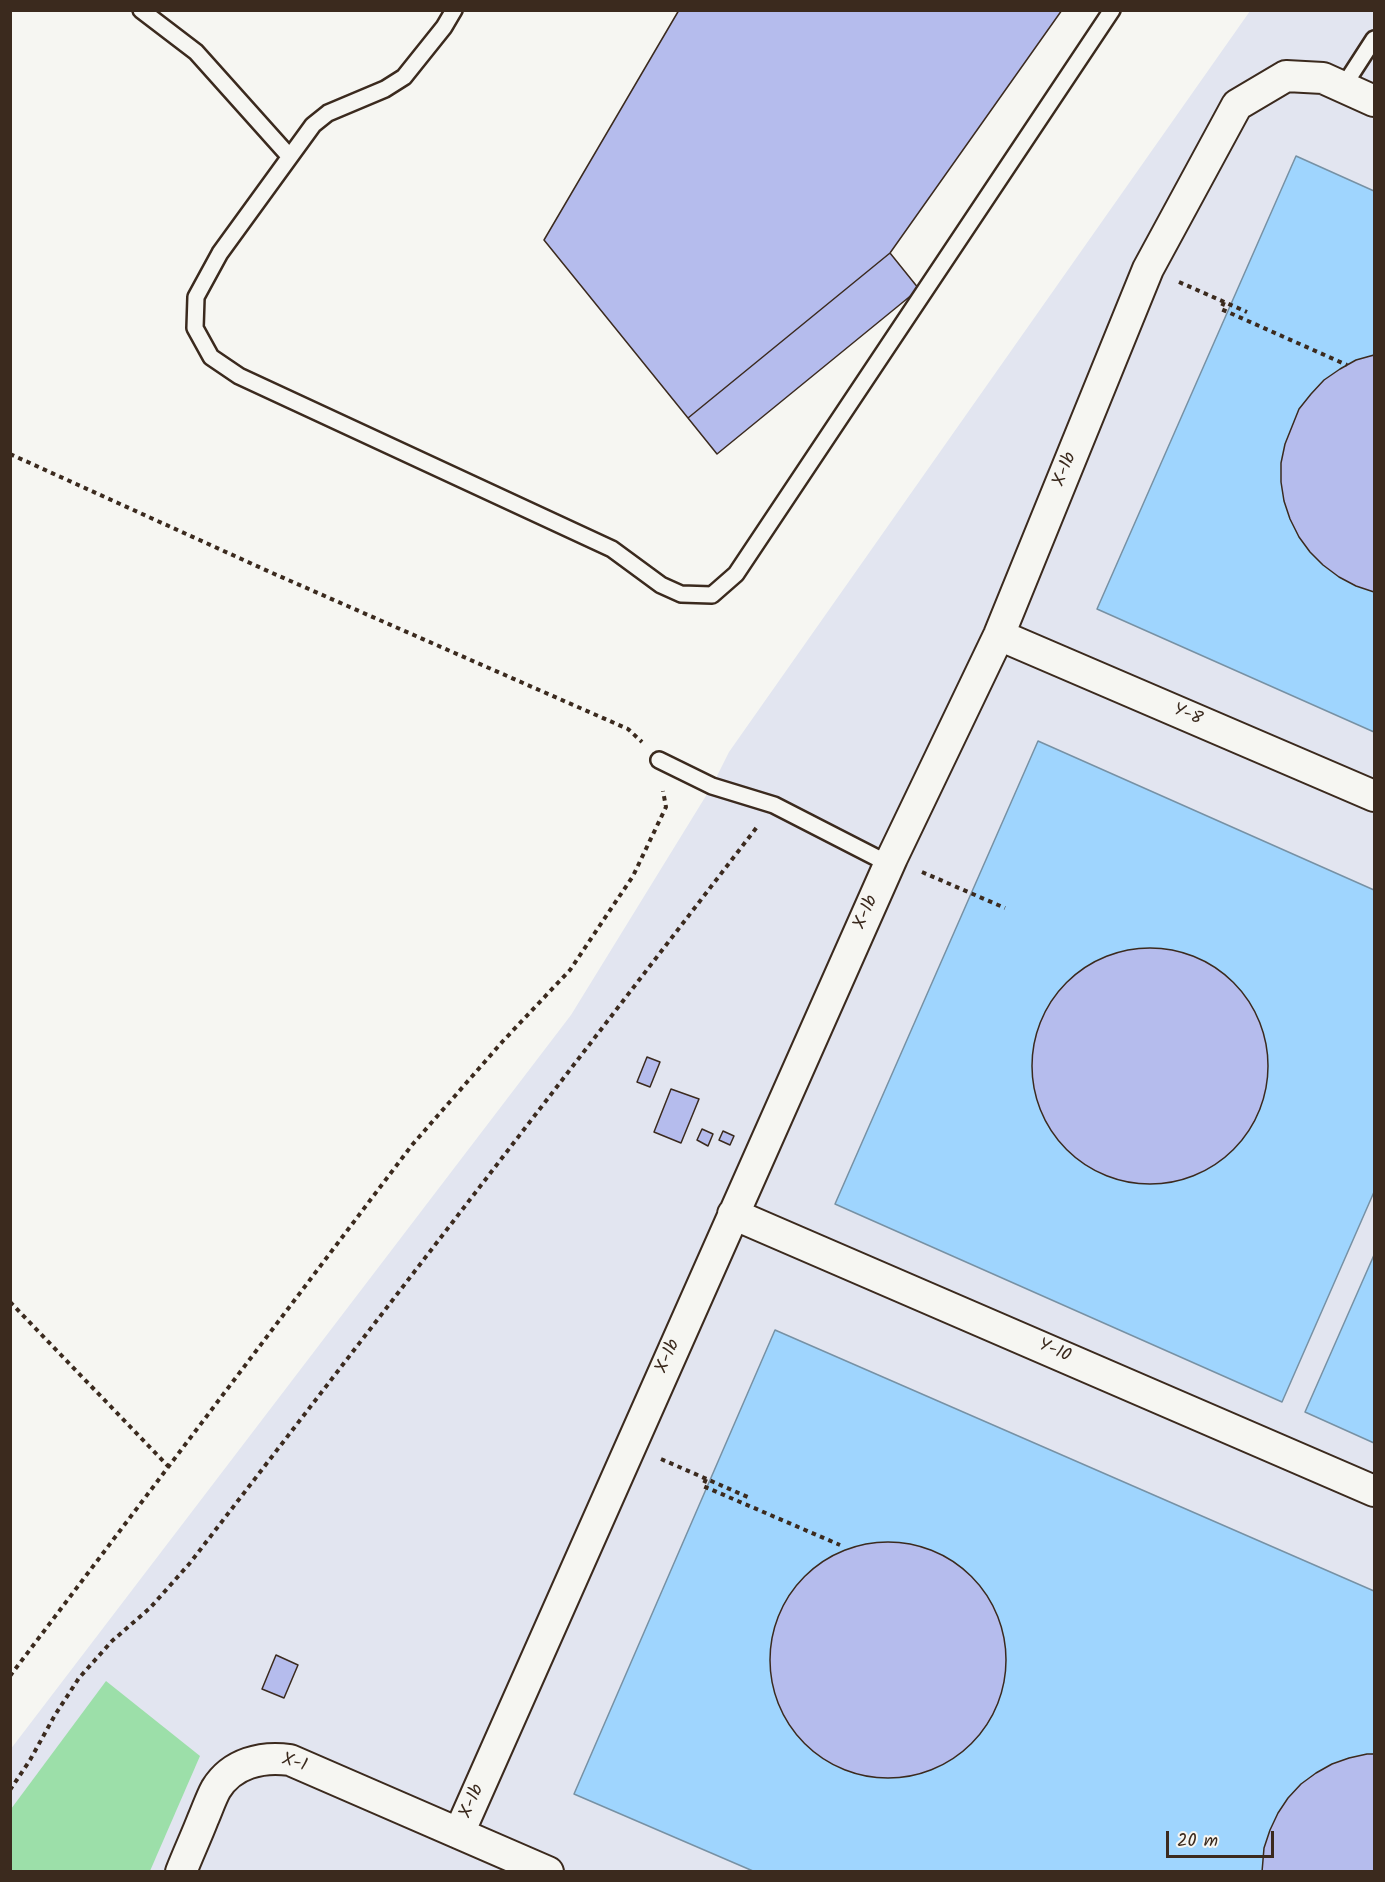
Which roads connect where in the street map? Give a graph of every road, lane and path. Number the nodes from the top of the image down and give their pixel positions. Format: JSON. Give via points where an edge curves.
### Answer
{"nodes":[{"id":1,"x":141,"y":10,"type":"edge"},
{"id":2,"x":454,"y":10,"type":"edge"},
{"id":3,"x":1112,"y":10,"type":"edge"},
{"id":4,"x":1374,"y":39,"type":"edge"},
{"id":5,"x":1343,"y":87,"type":"junction"},
{"id":6,"x":1374,"y":101,"type":"edge"},
{"id":7,"x":290,"y":157,"type":"junction"},
{"id":8,"x":1149,"y":268,"type":"junction"},
{"id":9,"x":1224,"y":302,"type":"junction"},
{"id":10,"x":1247,"y":312,"type":"dead end"},
{"id":11,"x":1347,"y":365,"type":"dead end"},
{"id":12,"x":10,"y":454,"type":"edge"},
{"id":13,"x":999,"y":635,"type":"junction"},
{"id":14,"x":659,"y":760,"type":"junction"},
{"id":15,"x":1374,"y":796,"type":"edge"},
{"id":16,"x":774,"y":805,"type":"junction"},
{"id":17,"x":890,"y":861,"type":"junction"},
{"id":18,"x":1005,"y":909,"type":"dead end"},
{"id":19,"x":733,"y":1214,"type":"junction"},
{"id":20,"x":10,"y":1302,"type":"edge"},
{"id":21,"x":630,"y":1446,"type":"junction"},
{"id":22,"x":169,"y":1467,"type":"junction"},
{"id":23,"x":706,"y":1479,"type":"junction"},
{"id":24,"x":1374,"y":1491,"type":"edge"},
{"id":25,"x":750,"y":1498,"type":"dead end"},
{"id":26,"x":840,"y":1545,"type":"dead end"},
{"id":27,"x":10,"y":1676,"type":"edge"},
{"id":28,"x":10,"y":1790,"type":"edge"},
{"id":29,"x":459,"y":1833,"type":"junction"},
{"id":30,"x":181,"y":1872,"type":"edge"},
{"id":31,"x":548,"y":1872,"type":"edge"}],
"edges":[{"from":1,"to":7,"type":"lane","via":[[196,52]]},
{"from":2,"to":7,"type":"lane","via":[[404,77],[328,113],[313,125]]},
{"from":3,"to":7,"type":"lane","via":[[736,574],[712,596],[681,594],[662,585],[612,549],[238,376],[211,357],[195,328],[196,297],[220,253]]},
{"from":4,"to":5,"type":"lane"},
{"from":5,"to":6,"type":"street","name":"X-1b"},
{"from":5,"to":8,"type":"street","name":"X-1b","via":[[1323,78],[1286,76],[1237,105]]},
{"from":8,"to":9,"type":"path"},
{"from":8,"to":13,"type":"street","name":"X-1b"},
{"from":9,"to":10,"type":"path"},
{"from":9,"to":11,"type":"path","via":[[1221,309]]},
{"from":12,"to":14,"type":"path","via":[[628,729]]},
{"from":13,"to":15,"type":"street","name":"Y-8"},
{"from":13,"to":17,"type":"street","name":"X-1b"},
{"from":14,"to":16,"type":"lane","via":[[712,786]]},
{"from":14,"to":22,"type":"path","via":[[666,807],[633,876],[570,970],[412,1145]]},
{"from":16,"to":17,"type":"lane"},
{"from":16,"to":28,"type":"path","via":[[190,1563],[79,1678]]},
{"from":17,"to":18,"type":"path"},
{"from":17,"to":19,"type":"street","name":"X-1b"},
{"from":19,"to":21,"type":"street","name":"X-1b"},
{"from":19,"to":24,"type":"street","name":"Y-10"},
{"from":20,"to":22,"type":"path"},
{"from":21,"to":23,"type":"path"},
{"from":21,"to":29,"type":"street","name":"X-1b"},
{"from":22,"to":27,"type":"path"},
{"from":23,"to":25,"type":"path"},
{"from":23,"to":26,"type":"path","via":[[703,1486]]},
{"from":29,"to":30,"type":"street","name":"X-1","via":[[291,1760],[256,1760],[239,1767],[217,1789]]},
{"from":29,"to":31,"type":"street","name":"X-1"}]}
